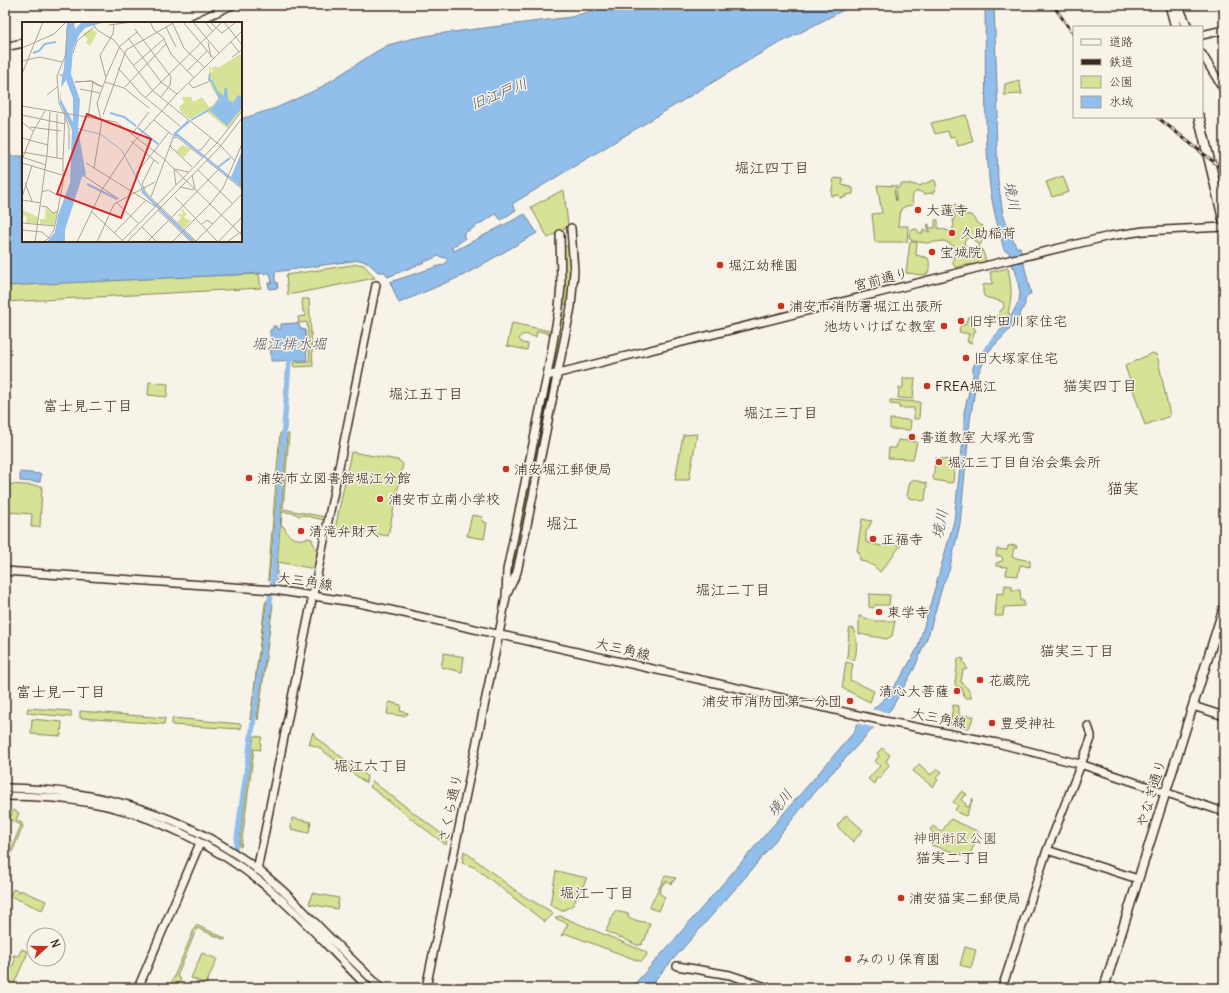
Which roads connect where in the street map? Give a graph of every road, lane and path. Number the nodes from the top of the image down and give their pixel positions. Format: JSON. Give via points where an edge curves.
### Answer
{"nodes":[{"id":1,"x":232,"y":5,"type":"edge"},
{"id":2,"x":1170,"y":5,"type":"edge"},
{"id":3,"x":1176,"y":5,"type":"edge"},
{"id":4,"x":195,"y":22,"type":"edge"},
{"id":5,"x":1177,"y":26,"type":"edge"},
{"id":6,"x":1177,"y":26,"type":"edge"},
{"id":7,"x":1186,"y":26,"type":"edge"},
{"id":8,"x":1224,"y":30,"type":"edge"},
{"id":9,"x":1203,"y":35,"type":"edge"},
{"id":10,"x":22,"y":43,"type":"edge"},
{"id":11,"x":5,"y":47,"type":"edge"},
{"id":12,"x":1203,"y":56,"type":"edge"},
{"id":13,"x":1224,"y":90,"type":"edge"},
{"id":14,"x":1199,"y":118,"type":"edge"},
{"id":15,"x":1223,"y":211,"type":"edge"},
{"id":16,"x":1224,"y":221,"type":"edge"},
{"id":17,"x":1224,"y":227,"type":"edge"},
{"id":18,"x":571,"y":228,"type":"dead end"},
{"id":19,"x":560,"y":234,"type":"dead end"},
{"id":20,"x":376,"y":285,"type":"dead end"},
{"id":21,"x":557,"y":373,"type":"junction"},
{"id":22,"x":547,"y":376,"type":"junction"},
{"id":23,"x":5,"y":571,"type":"edge"},
{"id":24,"x":314,"y":595,"type":"junction"},
{"id":25,"x":506,"y":597,"type":"junction"},
{"id":26,"x":1224,"y":606,"type":"edge"},
{"id":27,"x":499,"y":634,"type":"junction"},
{"id":28,"x":1193,"y":706,"type":"junction"},
{"id":29,"x":1224,"y":716,"type":"edge"},
{"id":30,"x":1088,"y":726,"type":"dead end"},
{"id":31,"x":1080,"y":764,"type":"junction"},
{"id":32,"x":5,"y":788,"type":"edge"},
{"id":33,"x":1166,"y":792,"type":"junction"},
{"id":34,"x":5,"y":796,"type":"edge"},
{"id":35,"x":1224,"y":812,"type":"edge"},
{"id":36,"x":200,"y":843,"type":"junction"},
{"id":37,"x":1046,"y":850,"type":"junction"},
{"id":38,"x":257,"y":870,"type":"junction"},
{"id":39,"x":1138,"y":879,"type":"junction"},
{"id":40,"x":677,"y":966,"type":"dead end"},
{"id":41,"x":138,"y":988,"type":"edge"},
{"id":42,"x":369,"y":988,"type":"edge"},
{"id":43,"x":381,"y":988,"type":"edge"},
{"id":44,"x":426,"y":988,"type":"edge"},
{"id":45,"x":769,"y":988,"type":"edge"},
{"id":46,"x":1002,"y":988,"type":"edge"},
{"id":47,"x":1104,"y":988,"type":"edge"}],
"edges":[{"from":1,"to":4,"type":"street"},
{"from":2,"to":5,"type":"main road"},
{"from":3,"to":6,"type":"main road"},
{"from":3,"to":7,"type":"main road"},
{"from":8,"to":9,"type":"street"},
{"from":10,"to":11,"type":"street"},
{"from":12,"to":13,"type":"street"},
{"from":14,"to":15,"type":"main road"},
{"from":15,"to":16,"type":"main road"},
{"from":17,"to":21,"type":"street","name":"宮前通り","via":[[1132,232],[1110,236]]},
{"from":18,"to":21,"type":"street","via":[[574,271],[572,296]]},
{"from":19,"to":22,"type":"street","via":[[562,285]]},
{"from":20,"to":24,"type":"street"},
{"from":21,"to":22,"type":"street","name":"宮前通り"},
{"from":21,"to":25,"type":"street","via":[[517,572]]},
{"from":22,"to":25,"type":"street","via":[[507,570]]},
{"from":23,"to":24,"type":"street","name":"大三角線","via":[[271,589]]},
{"from":24,"to":27,"type":"street","name":"大三角線"},
{"from":24,"to":38,"type":"street"},
{"from":25,"to":27,"type":"street","name":"さくら通り"},
{"from":26,"to":28,"type":"main road","name":"やなぎ通り"},
{"from":27,"to":31,"type":"street","name":"大三角線","via":[[884,721],[997,743]]},
{"from":27,"to":44,"type":"street","name":"さくら通り"},
{"from":28,"to":29,"type":"street"},
{"from":28,"to":33,"type":"main road","name":"やなぎ通り"},
{"from":30,"to":31,"type":"street","via":[[1091,739]]},
{"from":31,"to":33,"type":"street","name":"大三角線"},
{"from":31,"to":37,"type":"street"},
{"from":32,"to":38,"type":"street","via":[[80,794],[141,809],[204,836]]},
{"from":33,"to":35,"type":"street","name":"大三角線"},
{"from":33,"to":39,"type":"main road","name":"やなぎ通り"},
{"from":34,"to":36,"type":"street","via":[[50,798],[106,806],[146,818]]},
{"from":36,"to":41,"type":"street"},
{"from":36,"to":42,"type":"street","via":[[240,866],[268,888]]},
{"from":37,"to":39,"type":"street"},
{"from":37,"to":46,"type":"street"},
{"from":38,"to":43,"type":"street","via":[[296,903]]},
{"from":39,"to":47,"type":"main road","name":"やなぎ通り"},
{"from":40,"to":45,"type":"street","via":[[730,975]]}]}
